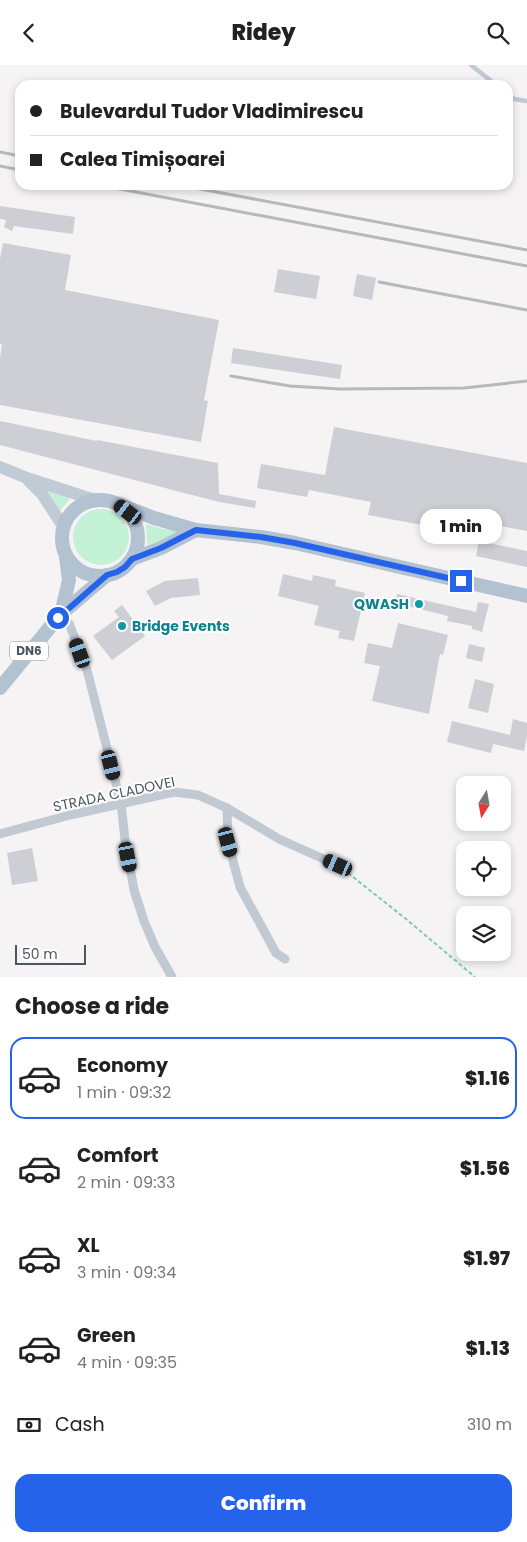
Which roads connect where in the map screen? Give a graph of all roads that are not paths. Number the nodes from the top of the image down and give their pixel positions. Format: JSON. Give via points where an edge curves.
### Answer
{"nodes":[{"id":1,"x":471,"y":65,"type":"edge"},
{"id":2,"x":490,"y":80,"type":"edge"},
{"id":3,"x":513,"y":98,"type":"edge"},
{"id":4,"x":527,"y":101,"type":"edge"},
{"id":5,"x":0,"y":467,"type":"edge"},
{"id":6,"x":27,"y":478,"type":"junction"},
{"id":7,"x":94,"y":500,"type":"junction"},
{"id":8,"x":118,"y":504,"type":"junction"},
{"id":9,"x":64,"y":526,"type":"junction"},
{"id":10,"x":196,"y":530,"type":"junction"},
{"id":11,"x":65,"y":554,"type":"junction"},
{"id":12,"x":132,"y":563,"type":"junction"},
{"id":13,"x":112,"y":575,"type":"junction"},
{"id":14,"x":527,"y":596,"type":"edge"},
{"id":15,"x":59,"y":616,"type":"junction"},
{"id":16,"x":0,"y":688,"type":"edge"},
{"id":17,"x":121,"y":803,"type":"junction"},
{"id":18,"x":227,"y":808,"type":"junction"},
{"id":19,"x":0,"y":834,"type":"edge"},
{"id":20,"x":338,"y":865,"type":"road end"},
{"id":21,"x":285,"y":959,"type":"dead end"},
{"id":22,"x":172,"y":977,"type":"edge"}],
"edges":[{"from":1,"to":2,"type":"lane"},
{"from":3,"to":4,"type":"lane"},
{"from":5,"to":6,"type":"main road"},
{"from":6,"to":7,"type":"main road"},
{"from":6,"to":9,"type":"main road"},
{"from":7,"to":8,"type":"main road"},
{"from":7,"to":9,"type":"main road","via":[[75,508]]},
{"from":8,"to":10,"type":"main road"},
{"from":8,"to":12,"type":"main road","via":[[135,522],[138,541]]},
{"from":9,"to":11,"type":"main road","number":"DN6"},
{"from":10,"to":12,"type":"main road","number":"DN6"},
{"from":10,"to":14,"type":"main road","via":[[295,543]]},
{"from":11,"to":13,"type":"main road","via":[[87,574]]},
{"from":11,"to":15,"type":"main road","number":"DN6","via":[[69,580]]},
{"from":12,"to":13,"type":"main road","number":"DN6"},
{"from":13,"to":15,"type":"main road","number":"DN6"},
{"from":15,"to":16,"type":"main road","number":"DN6"},
{"from":15,"to":17,"type":"street","via":[[69,623],[87,670]]},
{"from":17,"to":18,"type":"street","name":"STRADA CLADOVEI","via":[[174,793],[198,795]]},
{"from":17,"to":19,"type":"street","name":"STRADA CLADOVEI"},
{"from":17,"to":22,"type":"street","via":[[134,890],[155,947]]},
{"from":18,"to":20,"type":"street","name":"STRADA CLADOVEI","via":[[279,839]]},
{"from":18,"to":21,"type":"street","via":[[228,842],[240,887],[276,953]]}]}
